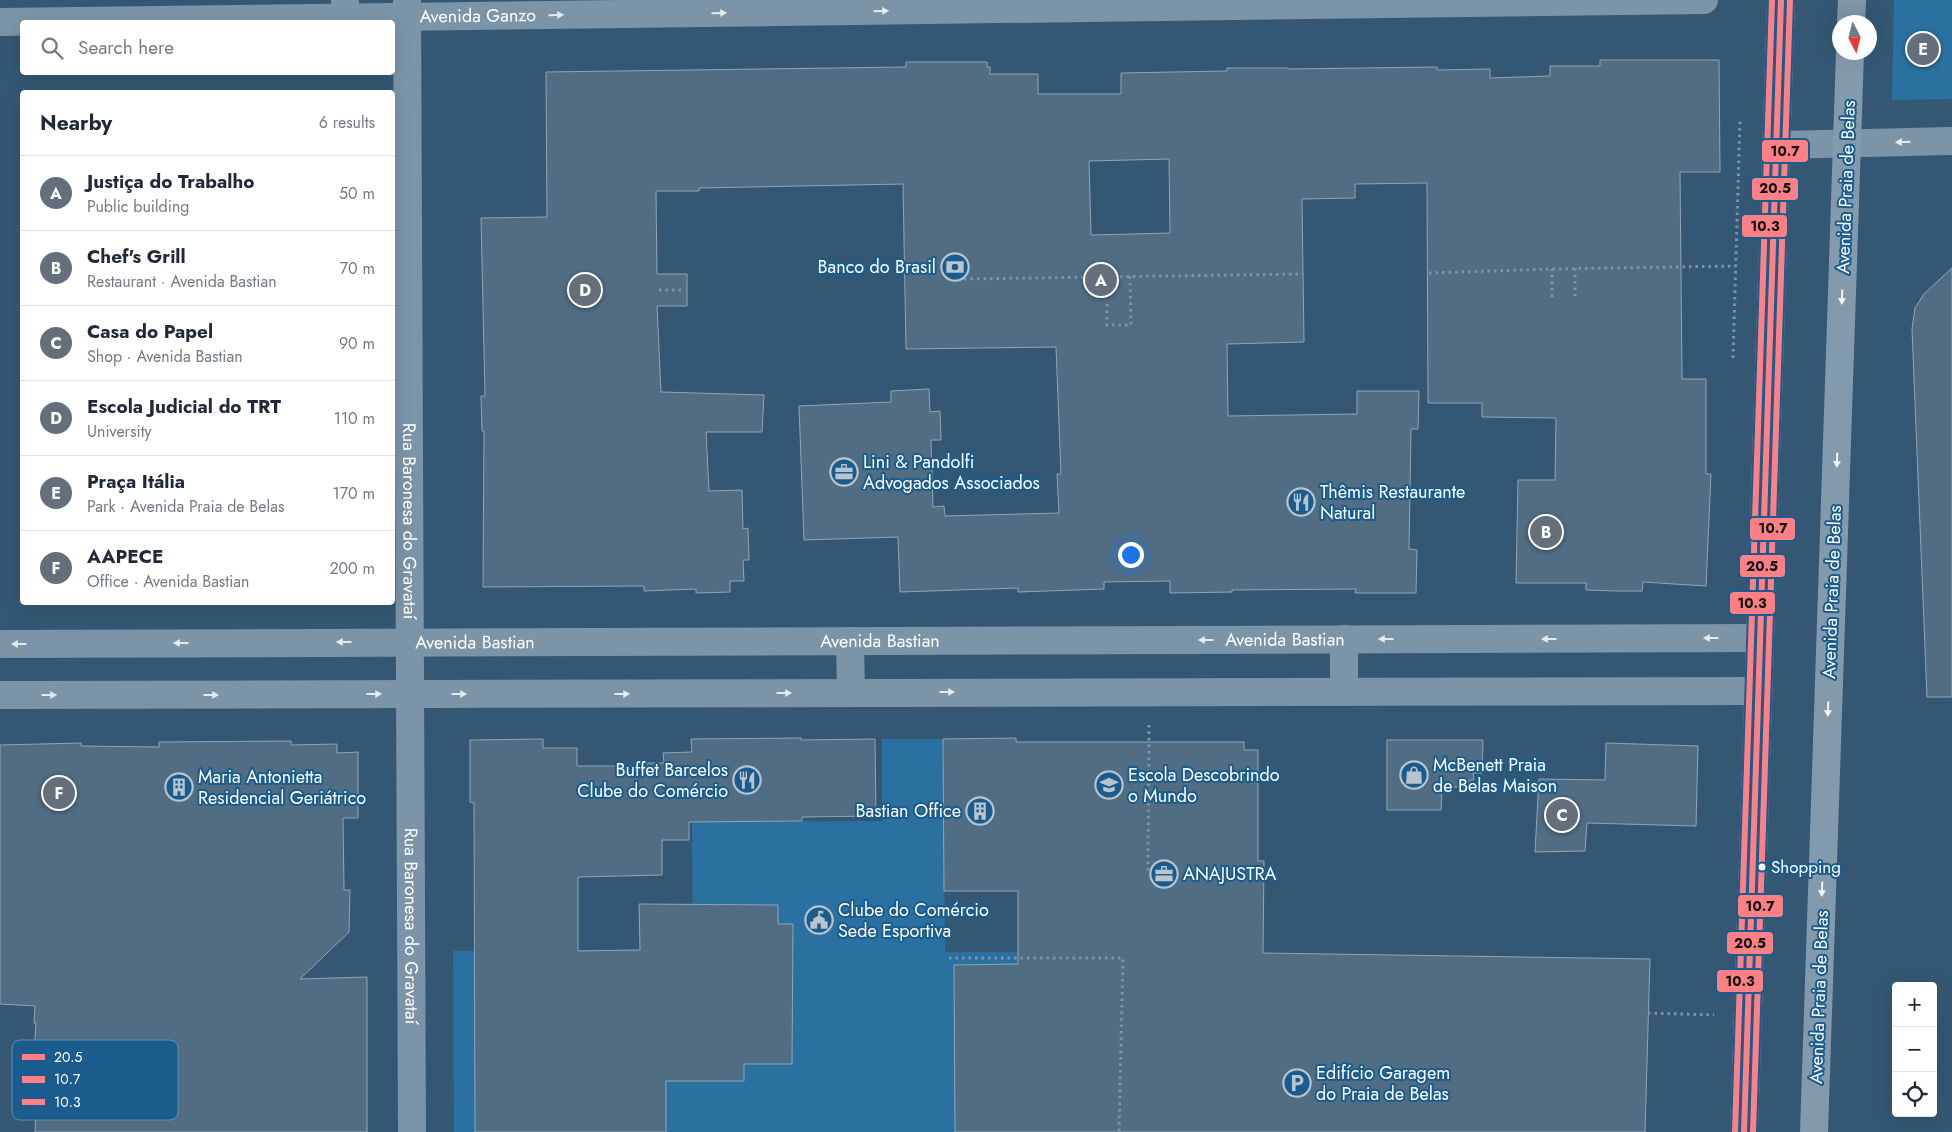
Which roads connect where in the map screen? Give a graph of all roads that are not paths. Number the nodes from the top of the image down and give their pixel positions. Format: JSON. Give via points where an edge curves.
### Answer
{"nodes":[{"id":1,"x":1704,"y":0,"type":"edge"},
{"id":2,"x":1781,"y":0,"type":"edge"},
{"id":3,"x":1852,"y":0,"type":"edge"},
{"id":4,"x":1338,"y":2,"type":"edge"},
{"id":5,"x":938,"y":5,"type":"edge"},
{"id":6,"x":407,"y":8,"type":"edge"},
{"id":7,"x":345,"y":9,"type":"edge"},
{"id":8,"x":1851,"y":15,"type":"edge"},
{"id":9,"x":53,"y":20,"type":"edge"},
{"id":10,"x":20,"y":21,"type":"edge"},
{"id":11,"x":0,"y":22,"type":"edge"},
{"id":12,"x":1850,"y":60,"type":"edge"},
{"id":13,"x":1952,"y":142,"type":"edge"},
{"id":14,"x":1847,"y":144,"type":"junction"},
{"id":15,"x":1776,"y":145,"type":"junction"},
{"id":16,"x":1760,"y":638,"type":"junction"},
{"id":17,"x":1344,"y":639,"type":"junction"},
{"id":18,"x":850,"y":641,"type":"junction"},
{"id":19,"x":410,"y":642,"type":"junction"},
{"id":20,"x":0,"y":644,"type":"edge"},
{"id":21,"x":1344,"y":691,"type":"junction"},
{"id":22,"x":1757,"y":691,"type":"junction"},
{"id":23,"x":852,"y":693,"type":"junction"},
{"id":24,"x":410,"y":694,"type":"junction"},
{"id":25,"x":0,"y":696,"type":"edge"},
{"id":26,"x":412,"y":1132,"type":"edge"},
{"id":27,"x":1744,"y":1132,"type":"edge"},
{"id":28,"x":1814,"y":1132,"type":"edge"}],
"edges":[{"from":1,"to":4,"type":"street","name":"Avenida Ganzo"},
{"from":2,"to":15,"type":"main road"},
{"from":3,"to":8,"type":"main road"},
{"from":4,"to":5,"type":"street","name":"Avenida Ganzo"},
{"from":6,"to":5,"type":"street","name":"Avenida Ganzo","one_way":true},
{"from":6,"to":7,"type":"street","name":"Avenida Ganzo"},
{"from":6,"to":19,"type":"street","name":"Rua Baronesa do Gravataí"},
{"from":7,"to":9,"type":"street","name":"Avenida Ganzo"},
{"from":10,"to":11,"type":"street","name":"Avenida Ganzo"},
{"from":12,"to":14,"type":"main road","name":"Avenida Praia de Belas"},
{"from":13,"to":14,"type":"street","one_way":true},
{"from":14,"to":15,"type":"street"},
{"from":14,"to":28,"type":"main road","name":"Avenida Praia de Belas","one_way":true},
{"from":15,"to":16,"type":"main road"},
{"from":16,"to":17,"type":"street","name":"Avenida Bastian","one_way":true},
{"from":16,"to":22,"type":"main road"},
{"from":17,"to":18,"type":"street","name":"Avenida Bastian","one_way":true},
{"from":17,"to":21,"type":"street"},
{"from":18,"to":19,"type":"street","name":"Avenida Bastian"},
{"from":18,"to":23,"type":"street"},
{"from":19,"to":20,"type":"street","name":"Avenida Bastian","one_way":true},
{"from":19,"to":24,"type":"street","name":"Rua Baronesa do Gravataí"},
{"from":21,"to":22,"type":"street"},
{"from":23,"to":21,"type":"street","one_way":true},
{"from":22,"to":27,"type":"main road"},
{"from":24,"to":23,"type":"street","one_way":true},
{"from":25,"to":24,"type":"street","one_way":true},
{"from":24,"to":26,"type":"street","name":"Rua Baronesa do Gravataí"}]}
